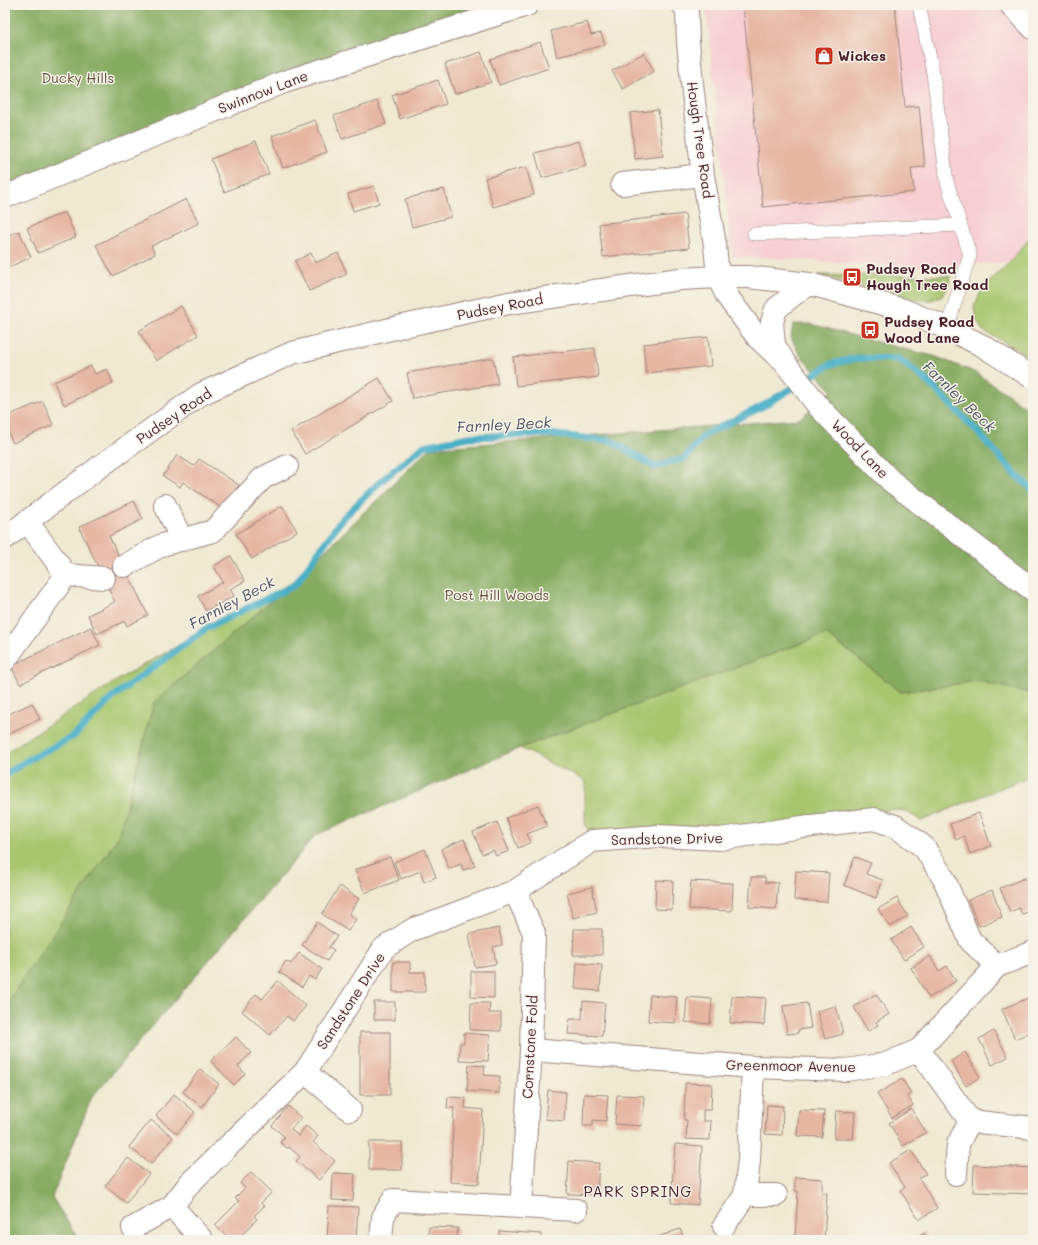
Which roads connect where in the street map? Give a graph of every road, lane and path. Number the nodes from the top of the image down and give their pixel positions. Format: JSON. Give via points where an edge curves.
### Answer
{"nodes":[{"id":1,"x":527,"y":5,"type":"edge"},
{"id":2,"x":683,"y":5,"type":"edge"},
{"id":3,"x":919,"y":5,"type":"edge"},
{"id":4,"x":1011,"y":5,"type":"edge"},
{"id":5,"x":1033,"y":28,"type":"edge"},
{"id":6,"x":703,"y":175,"type":"junction"},
{"id":7,"x":622,"y":184,"type":"dead end"},
{"id":8,"x":5,"y":197,"type":"edge"},
{"id":9,"x":960,"y":225,"type":"junction"},
{"id":10,"x":754,"y":234,"type":"dead end"},
{"id":11,"x":718,"y":277,"type":"junction"},
{"id":12,"x":810,"y":284,"type":"junction"},
{"id":13,"x":947,"y":328,"type":"junction"},
{"id":14,"x":785,"y":362,"type":"junction"},
{"id":15,"x":1033,"y":378,"type":"edge"},
{"id":16,"x":286,"y":466,"type":"dead end"},
{"id":17,"x":165,"y":505,"type":"dead end"},
{"id":18,"x":27,"y":521,"type":"junction"},
{"id":19,"x":5,"y":538,"type":"edge"},
{"id":20,"x":182,"y":540,"type":"junction"},
{"id":21,"x":124,"y":566,"type":"dead end"},
{"id":22,"x":66,"y":575,"type":"junction"},
{"id":23,"x":104,"y":578,"type":"dead end"},
{"id":24,"x":1033,"y":590,"type":"edge"},
{"id":25,"x":5,"y":660,"type":"edge"},
{"id":26,"x":515,"y":891,"type":"junction"},
{"id":27,"x":1033,"y":952,"type":"edge"},
{"id":28,"x":997,"y":966,"type":"junction"},
{"id":29,"x":531,"y":1050,"type":"junction"},
{"id":30,"x":919,"y":1050,"type":"junction"},
{"id":31,"x":752,"y":1067,"type":"junction"},
{"id":32,"x":305,"y":1072,"type":"junction"},
{"id":33,"x":350,"y":1110,"type":"dead end"},
{"id":34,"x":970,"y":1121,"type":"junction"},
{"id":35,"x":1033,"y":1128,"type":"edge"},
{"id":36,"x":956,"y":1174,"type":"dead end"},
{"id":37,"x":745,"y":1195,"type":"junction"},
{"id":38,"x":776,"y":1195,"type":"dead end"},
{"id":39,"x":172,"y":1206,"type":"junction"},
{"id":40,"x":521,"y":1207,"type":"junction"},
{"id":41,"x":576,"y":1210,"type":"dead end"},
{"id":42,"x":724,"y":1226,"type":"dead end"},
{"id":43,"x":133,"y":1228,"type":"dead end"},
{"id":44,"x":202,"y":1240,"type":"edge"},
{"id":45,"x":382,"y":1240,"type":"edge"}],
"edges":[{"from":1,"to":8,"type":"main road","name":"Swinnow Lane","via":[[284,82]]},
{"from":2,"to":6,"type":"main road","name":"Hough Tree Road","via":[[687,10],[688,42]]},
{"from":3,"to":9,"type":"lane","via":[[933,73],[946,182]]},
{"from":4,"to":5,"type":"main road"},
{"from":6,"to":7,"type":"main road"},
{"from":6,"to":11,"type":"main road","name":"Hough Tree Road","via":[[716,245]]},
{"from":9,"to":10,"type":"lane"},
{"from":9,"to":13,"type":"lane","via":[[970,255]]},
{"from":11,"to":12,"type":"main road","name":"Pudsey Road","via":[[748,277]]},
{"from":11,"to":14,"type":"main road","name":"Wood Lane","via":[[727,296],[758,338]]},
{"from":11,"to":18,"type":"main road","name":"Pudsey Road","via":[[680,279],[509,303],[292,353],[201,394]]},
{"from":12,"to":13,"type":"main road","name":"Pudsey Road","via":[[901,309]]},
{"from":12,"to":14,"type":"main road","via":[[776,309],[772,322],[774,345]]},
{"from":13,"to":15,"type":"main road","name":"Pudsey Road","via":[[983,346]]},
{"from":14,"to":24,"type":"main road","name":"Wood Lane","via":[[819,407],[891,481]]},
{"from":16,"to":20,"type":"main road","via":[[263,478],[213,531]]},
{"from":17,"to":20,"type":"main road"},
{"from":18,"to":19,"type":"main road","name":"Pudsey Road"},
{"from":18,"to":22,"type":"main road"},
{"from":20,"to":21,"type":"main road","via":[[162,545]]},
{"from":22,"to":23,"type":"main road"},
{"from":22,"to":25,"type":"main road"},
{"from":26,"to":28,"type":"main road","name":"Sandstone Drive","via":[[592,841],[658,836],[720,839],[874,819],[895,826],[924,847],[944,879],[970,940]]},
{"from":26,"to":29,"type":"main road","name":"Cornstone Fold","via":[[534,933]]},
{"from":26,"to":32,"type":"main road","name":"Sandstone Drive","via":[[412,930],[384,948]]},
{"from":27,"to":28,"type":"main road","name":"Greenmoor Avenue"},
{"from":28,"to":30,"type":"main road","name":"Greenmoor Avenue"},
{"from":29,"to":31,"type":"main road","name":"Greenmoor Avenue"},
{"from":29,"to":40,"type":"main road","name":"Cornstone Fold"},
{"from":30,"to":31,"type":"main road","name":"Greenmoor Avenue","via":[[886,1064],[846,1070]]},
{"from":30,"to":34,"type":"main road"},
{"from":31,"to":37,"type":"main road","via":[[749,1160]]},
{"from":32,"to":33,"type":"main road"},
{"from":32,"to":39,"type":"main road","name":"Sandstone Drive","via":[[190,1183]]},
{"from":34,"to":35,"type":"main road"},
{"from":34,"to":36,"type":"main road","via":[[958,1144]]},
{"from":37,"to":38,"type":"main road"},
{"from":37,"to":42,"type":"main road"},
{"from":39,"to":43,"type":"main road","name":"Sandstone Drive"},
{"from":39,"to":44,"type":"main road"},
{"from":40,"to":41,"type":"main road"},
{"from":40,"to":45,"type":"main road","via":[[393,1200],[383,1217]]}]}
